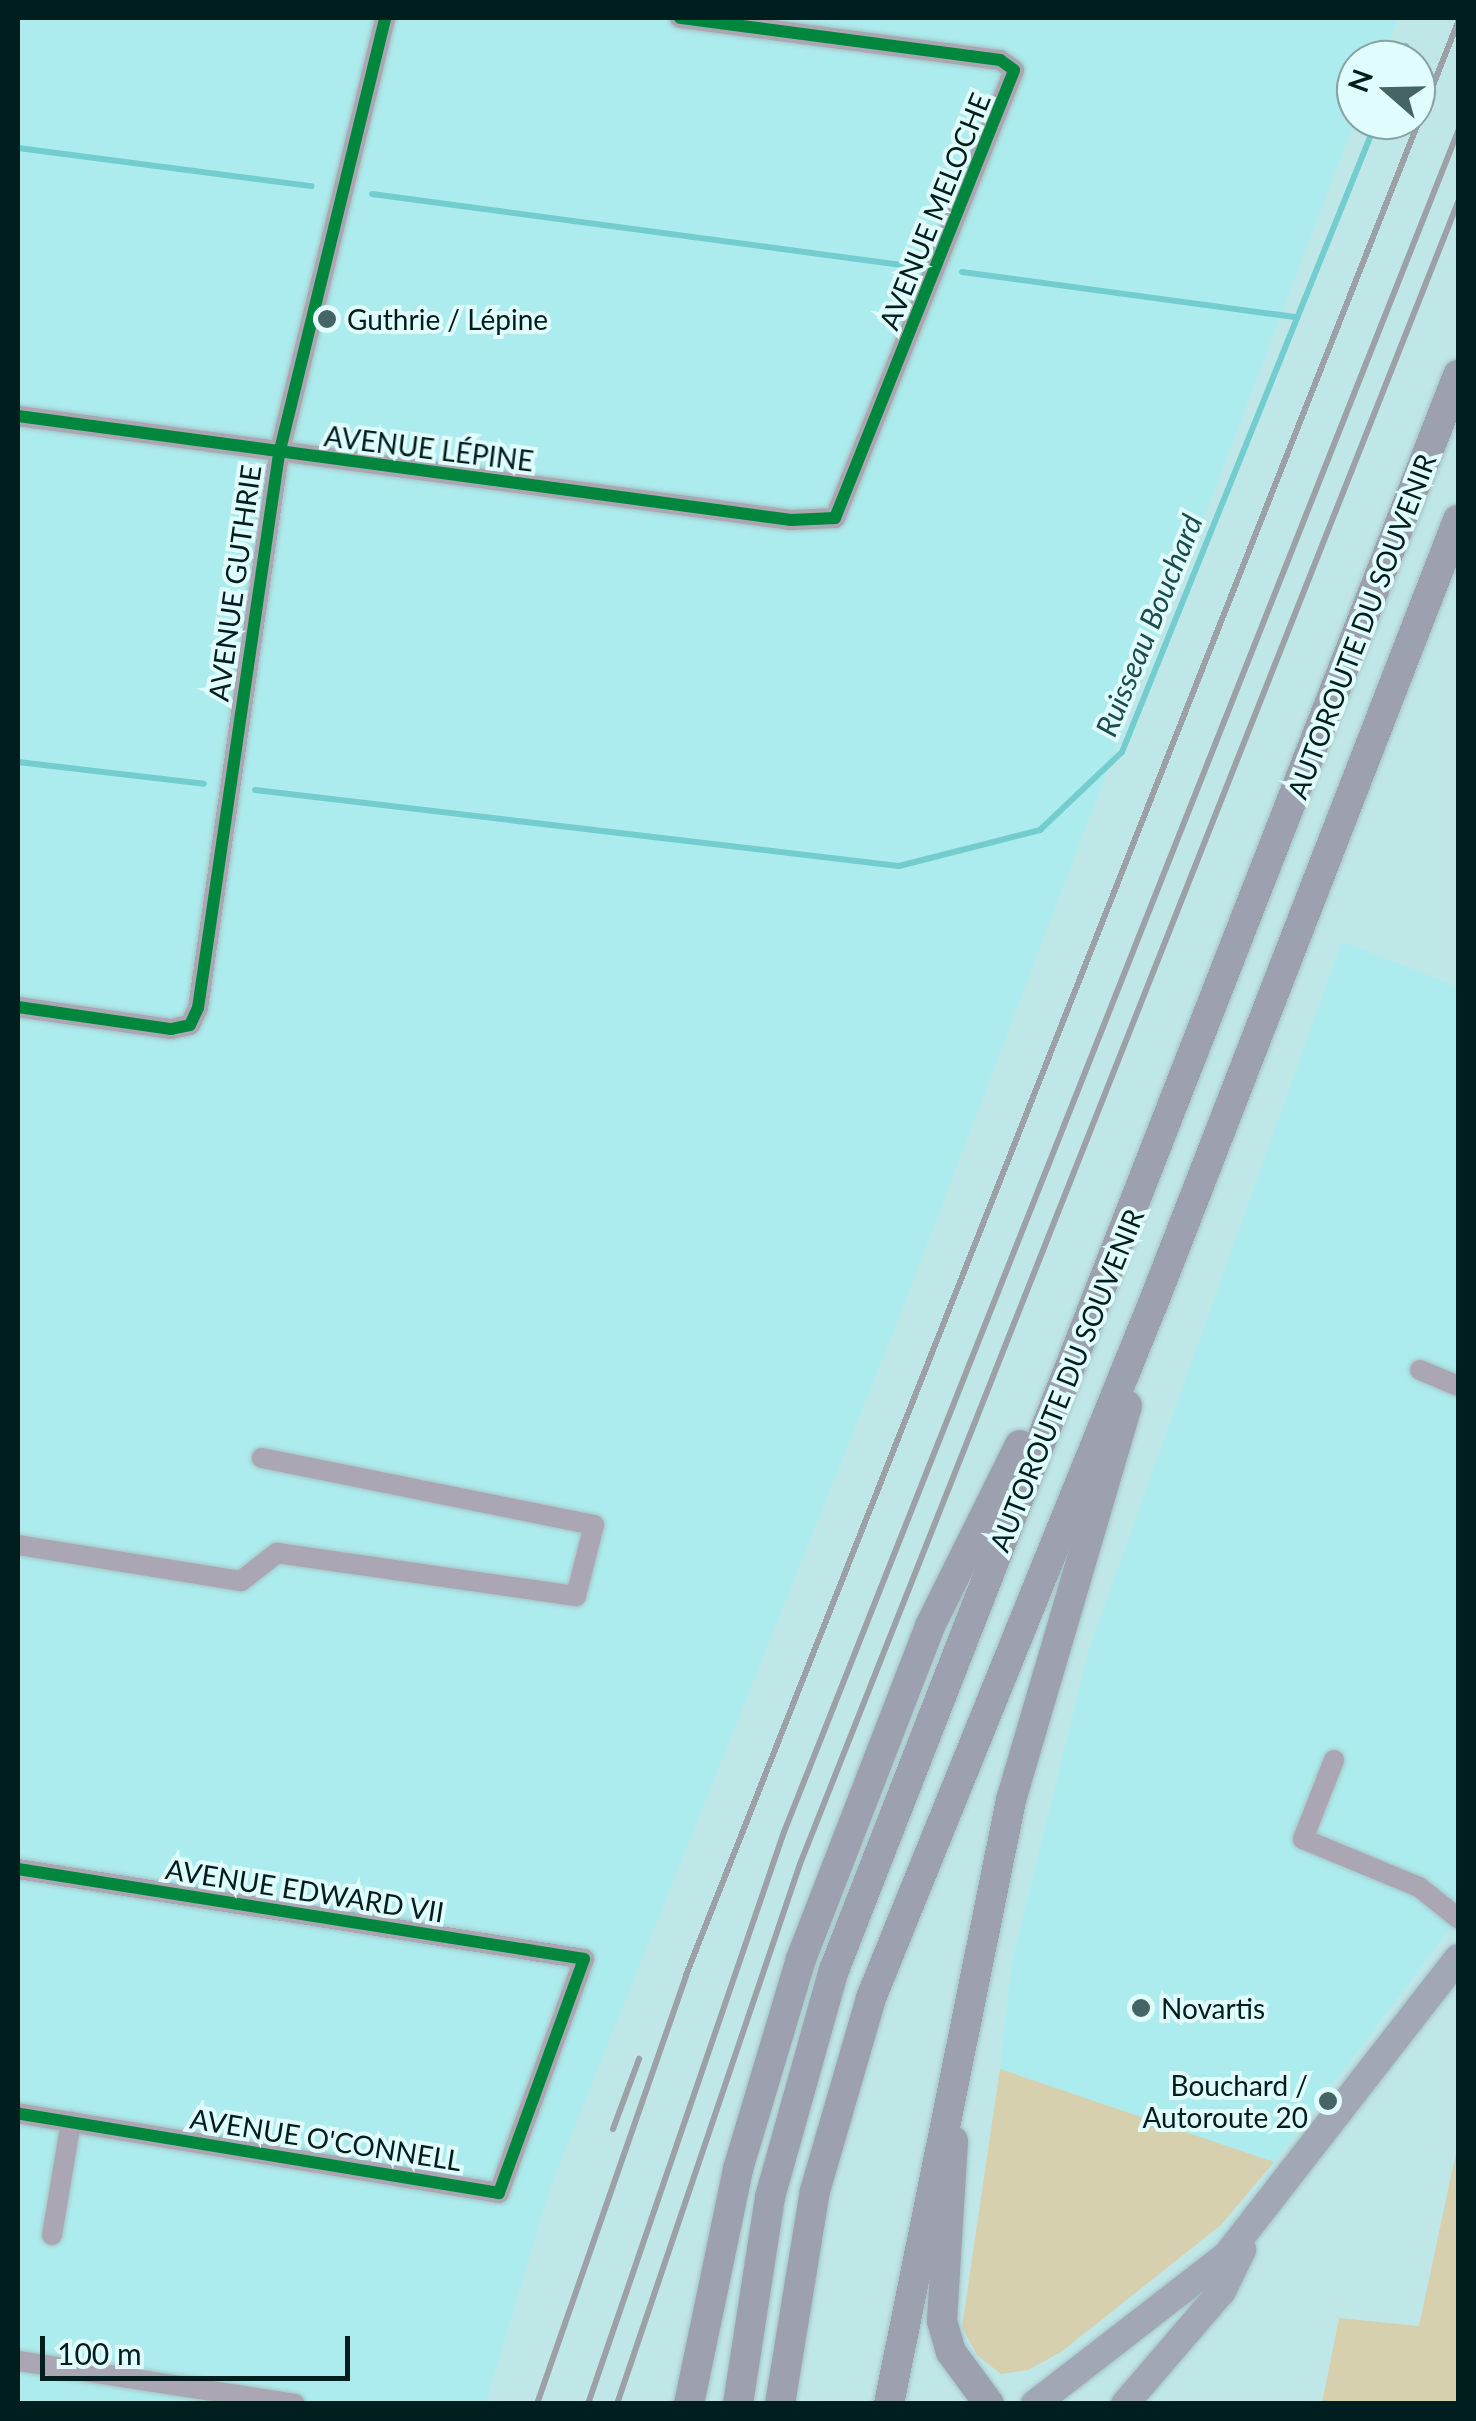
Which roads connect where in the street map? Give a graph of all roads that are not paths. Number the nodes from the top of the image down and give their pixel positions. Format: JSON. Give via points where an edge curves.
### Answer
{"nodes":[{"id":1,"x":385,"y":18,"type":"edge"},
{"id":2,"x":680,"y":18,"type":"edge"},
{"id":3,"x":1458,"y":375,"type":"edge"},
{"id":4,"x":18,"y":416,"type":"edge"},
{"id":5,"x":279,"y":454,"type":"junction"},
{"id":6,"x":835,"y":518,"type":"joint"},
{"id":7,"x":1458,"y":520,"type":"edge"},
{"id":8,"x":18,"y":1007,"type":"edge"},
{"id":9,"x":1122,"y":1241,"type":"junction"},
{"id":10,"x":1156,"y":1296,"type":"junction"},
{"id":11,"x":1420,"y":1370,"type":"dead end"},
{"id":12,"x":1458,"y":1386,"type":"edge"},
{"id":13,"x":262,"y":1458,"type":"dead end"},
{"id":14,"x":18,"y":1545,"type":"edge"},
{"id":15,"x":1334,"y":1760,"type":"dead end"},
{"id":16,"x":18,"y":1869,"type":"edge"},
{"id":17,"x":1458,"y":1918,"type":"edge"},
{"id":18,"x":1458,"y":1958,"type":"edge"},
{"id":19,"x":584,"y":1959,"type":"joint"},
{"id":20,"x":954,"y":2069,"type":"junction"},
{"id":21,"x":18,"y":2113,"type":"edge"},
{"id":22,"x":71,"y":2122,"type":"junction"},
{"id":23,"x":1258,"y":2218,"type":"junction"},
{"id":24,"x":52,"y":2235,"type":"dead end"},
{"id":25,"x":18,"y":2361,"type":"edge"},
{"id":26,"x":295,"y":2404,"type":"edge"},
{"id":27,"x":689,"y":2404,"type":"edge"},
{"id":28,"x":738,"y":2404,"type":"edge"},
{"id":29,"x":780,"y":2404,"type":"edge"},
{"id":30,"x":889,"y":2404,"type":"edge"},
{"id":31,"x":988,"y":2404,"type":"edge"},
{"id":32,"x":1035,"y":2404,"type":"edge"},
{"id":33,"x":1126,"y":2404,"type":"edge"}],
"edges":[{"from":1,"to":5,"type":"street","name":"AVENUE GUTHRIE"},
{"from":2,"to":6,"type":"street","name":"AVENUE MELOCHE","via":[[1000,60],[1014,70]]},
{"from":3,"to":9,"type":"highway","name":"AUTOROUTE DU SOUVENIR"},
{"from":4,"to":5,"type":"street","name":"AVENUE LÉPINE"},
{"from":5,"to":6,"type":"street","name":"AVENUE LÉPINE","via":[[820,524]]},
{"from":5,"to":8,"type":"street","name":"AVENUE GUTHRIE","via":[[198,1008],[190,1026],[171,1030]]},
{"from":7,"to":10,"type":"highway","name":"AUTOROUTE DU SOUVENIR"},
{"from":9,"to":27,"type":"highway","via":[[930,1626],[818,1911],[742,2153]]},
{"from":9,"to":28,"type":"highway","name":"AUTOROUTE DU SOUVENIR","via":[[825,1996],[767,2214]]},
{"from":10,"to":20,"type":"highway","via":[[1098,1519],[1020,1764]]},
{"from":10,"to":29,"type":"highway","name":"AUTOROUTE DU SOUVENIR","via":[[854,2046],[806,2231]]},
{"from":11,"to":12,"type":"street"},
{"from":13,"to":14,"type":"street","via":[[594,1525],[576,1596],[276,1553],[241,1581]]},
{"from":15,"to":17,"type":"street","via":[[1303,1839],[1419,1888]]},
{"from":16,"to":19,"type":"street","name":"AVENUE EDWARD VII"},
{"from":18,"to":23,"type":"main road"},
{"from":19,"to":22,"type":"street","name":"AVENUE O'CONNELL","via":[[499,2193]]},
{"from":20,"to":30,"type":"highway"},
{"from":20,"to":31,"type":"highway","via":[[942,2320],[951,2352]]},
{"from":21,"to":22,"type":"street","name":"AVENUE O'CONNELL"},
{"from":22,"to":24,"type":"street"},
{"from":23,"to":32,"type":"main road","via":[[1193,2285]]},
{"from":23,"to":33,"type":"main road","via":[[1222,2290]]},
{"from":25,"to":26,"type":"street"}]}
